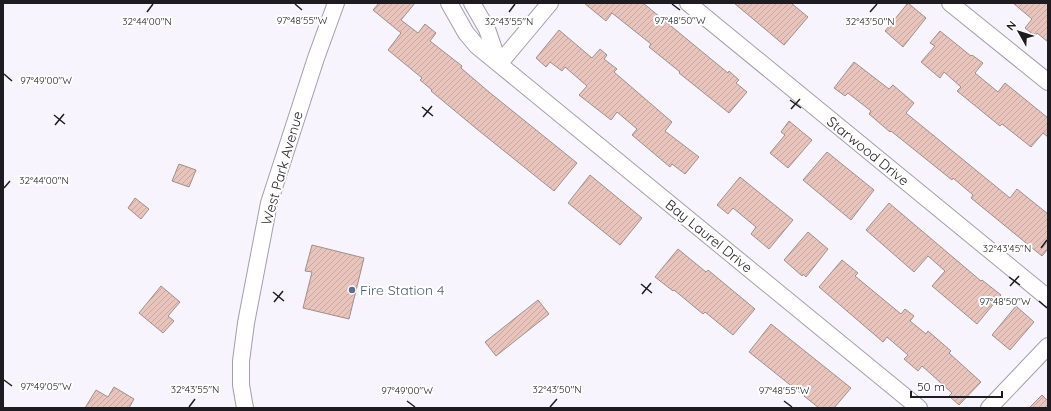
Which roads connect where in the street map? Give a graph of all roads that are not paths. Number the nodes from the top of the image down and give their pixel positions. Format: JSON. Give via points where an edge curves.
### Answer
{"nodes":[{"id":1,"x":336,"y":3,"type":"edge"},
{"id":2,"x":449,"y":3,"type":"edge"},
{"id":3,"x":472,"y":3,"type":"edge"},
{"id":4,"x":550,"y":3,"type":"edge"},
{"id":5,"x":688,"y":3,"type":"edge"},
{"id":6,"x":950,"y":3,"type":"edge"},
{"id":7,"x":499,"y":64,"type":"junction"},
{"id":8,"x":1048,"y":82,"type":"edge"},
{"id":9,"x":1048,"y":298,"type":"edge"},
{"id":10,"x":1048,"y":346,"type":"edge"},
{"id":11,"x":245,"y":408,"type":"edge"},
{"id":12,"x":919,"y":408,"type":"edge"},
{"id":13,"x":989,"y":408,"type":"edge"}],
"edges":[{"from":1,"to":11,"type":"street","name":"West Park Avenue","via":[[269,203],[241,361],[241,385]]},
{"from":2,"to":7,"type":"street","name":"Bay Laurel Drive","via":[[466,33]]},
{"from":3,"to":7,"type":"street","via":[[487,29]]},
{"from":4,"to":7,"type":"street"},
{"from":5,"to":9,"type":"street","name":"Starwood Drive"},
{"from":6,"to":8,"type":"street"},
{"from":7,"to":12,"type":"street","name":"Bay Laurel Drive"},
{"from":10,"to":13,"type":"street"}]}
